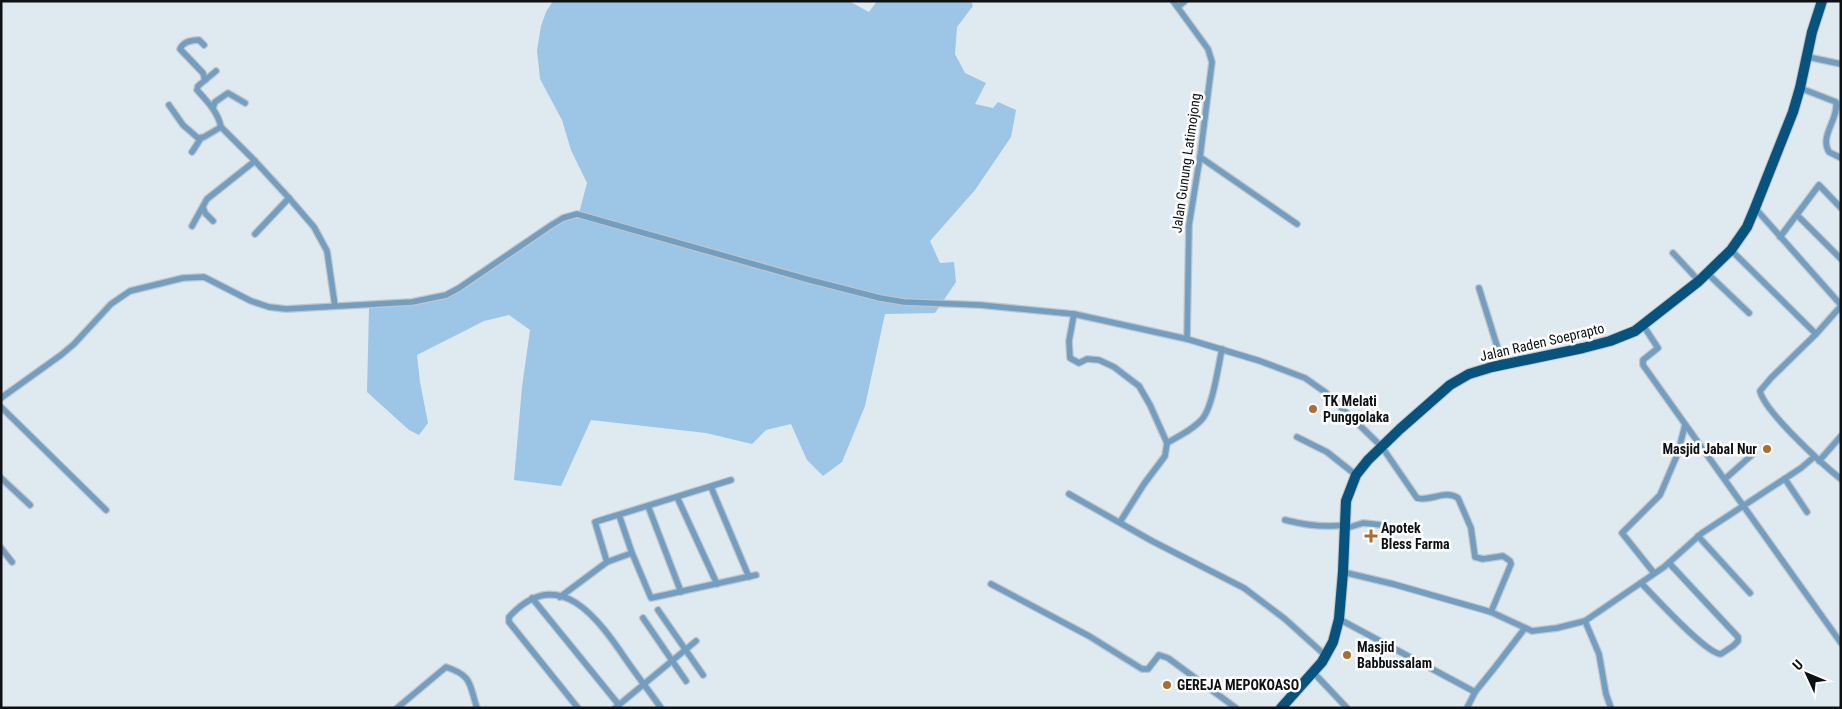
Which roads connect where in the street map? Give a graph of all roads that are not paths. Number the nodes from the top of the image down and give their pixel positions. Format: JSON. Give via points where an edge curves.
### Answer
{"nodes":[{"id":1,"x":1174,"y":1,"type":"edge"},
{"id":2,"x":1185,"y":1,"type":"edge"},
{"id":3,"x":1822,"y":1,"type":"edge"},
{"id":4,"x":1178,"y":7,"type":"junction"},
{"id":5,"x":204,"y":45,"type":"dead end"},
{"id":6,"x":1808,"y":58,"type":"junction"},
{"id":7,"x":1841,"y":64,"type":"edge"},
{"id":8,"x":216,"y":71,"type":"dead end"},
{"id":9,"x":205,"y":80,"type":"junction"},
{"id":10,"x":1800,"y":88,"type":"junction"},
{"id":11,"x":169,"y":104,"type":"dead end"},
{"id":12,"x":246,"y":104,"type":"dead end"},
{"id":13,"x":213,"y":108,"type":"junction"},
{"id":14,"x":221,"y":127,"type":"junction"},
{"id":15,"x":201,"y":138,"type":"junction"},
{"id":16,"x":192,"y":152,"type":"dead end"},
{"id":17,"x":1200,"y":157,"type":"junction"},
{"id":18,"x":1841,"y":158,"type":"edge"},
{"id":19,"x":255,"y":161,"type":"junction"},
{"id":20,"x":289,"y":198,"type":"junction"},
{"id":21,"x":203,"y":207,"type":"junction"},
{"id":22,"x":1755,"y":208,"type":"junction"},
{"id":23,"x":1841,"y":208,"type":"edge"},
{"id":24,"x":1797,"y":214,"type":"junction"},
{"id":25,"x":213,"y":221,"type":"dead end"},
{"id":26,"x":1297,"y":224,"type":"dead end"},
{"id":27,"x":192,"y":226,"type":"dead end"},
{"id":28,"x":255,"y":234,"type":"dead end"},
{"id":29,"x":1780,"y":237,"type":"junction"},
{"id":30,"x":1731,"y":250,"type":"junction"},
{"id":31,"x":1673,"y":253,"type":"dead end"},
{"id":32,"x":1841,"y":259,"type":"edge"},
{"id":33,"x":1707,"y":273,"type":"junction"},
{"id":34,"x":1699,"y":281,"type":"junction"},
{"id":35,"x":1478,"y":288,"type":"dead end"},
{"id":36,"x":1840,"y":303,"type":"edge"},
{"id":37,"x":335,"y":306,"type":"junction"},
{"id":38,"x":1749,"y":312,"type":"dead end"},
{"id":39,"x":1074,"y":314,"type":"junction"},
{"id":40,"x":1644,"y":325,"type":"junction"},
{"id":41,"x":1816,"y":334,"type":"junction"},
{"id":42,"x":1187,"y":339,"type":"junction"},
{"id":43,"x":1222,"y":349,"type":"junction"},
{"id":44,"x":1503,"y":365,"type":"junction"},
{"id":45,"x":1,"y":398,"type":"edge"},
{"id":46,"x":1,"y":407,"type":"edge"},
{"id":47,"x":1685,"y":425,"type":"junction"},
{"id":48,"x":1841,"y":436,"type":"edge"},
{"id":49,"x":1297,"y":437,"type":"dead end"},
{"id":50,"x":1167,"y":443,"type":"junction"},
{"id":51,"x":1382,"y":447,"type":"junction"},
{"id":52,"x":1754,"y":453,"type":"dead end"},
{"id":53,"x":1817,"y":459,"type":"junction"},
{"id":54,"x":1356,"y":474,"type":"junction"},
{"id":55,"x":1,"y":478,"type":"edge"},
{"id":56,"x":1725,"y":479,"type":"junction"},
{"id":57,"x":1785,"y":479,"type":"junction"},
{"id":58,"x":1841,"y":479,"type":"edge"},
{"id":59,"x":731,"y":480,"type":"dead end"},
{"id":60,"x":711,"y":486,"type":"junction"},
{"id":61,"x":1069,"y":494,"type":"dead end"},
{"id":62,"x":677,"y":497,"type":"junction"},
{"id":63,"x":30,"y":505,"type":"dead end"},
{"id":64,"x":1743,"y":505,"type":"junction"},
{"id":65,"x":648,"y":506,"type":"junction"},
{"id":66,"x":106,"y":510,"type":"dead end"},
{"id":67,"x":1807,"y":512,"type":"dead end"},
{"id":68,"x":619,"y":515,"type":"junction"},
{"id":69,"x":1285,"y":520,"type":"dead end"},
{"id":70,"x":1120,"y":522,"type":"junction"},
{"id":71,"x":1391,"y":526,"type":"dead end"},
{"id":72,"x":1344,"y":527,"type":"junction"},
{"id":73,"x":1698,"y":536,"type":"junction"},
{"id":74,"x":1,"y":548,"type":"edge"},
{"id":75,"x":632,"y":553,"type":"junction"},
{"id":76,"x":12,"y":562,"type":"dead end"},
{"id":77,"x":607,"y":562,"type":"junction"},
{"id":78,"x":1669,"y":562,"type":"junction"},
{"id":79,"x":1344,"y":572,"type":"junction"},
{"id":80,"x":1654,"y":573,"type":"junction"},
{"id":81,"x":1641,"y":582,"type":"junction"},
{"id":82,"x":717,"y":584,"type":"junction"},
{"id":83,"x":990,"y":584,"type":"dead end"},
{"id":84,"x":681,"y":592,"type":"junction"},
{"id":85,"x":1750,"y":593,"type":"dead end"},
{"id":86,"x":560,"y":597,"type":"junction"},
{"id":87,"x":532,"y":598,"type":"junction"},
{"id":88,"x":658,"y":610,"type":"dead end"},
{"id":89,"x":1491,"y":612,"type":"junction"},
{"id":90,"x":643,"y":618,"type":"dead end"},
{"id":91,"x":1339,"y":619,"type":"junction"},
{"id":92,"x":1585,"y":621,"type":"junction"},
{"id":93,"x":1524,"y":628,"type":"junction"},
{"id":94,"x":696,"y":641,"type":"dead end"},
{"id":95,"x":1841,"y":643,"type":"edge"},
{"id":96,"x":686,"y":650,"type":"junction"},
{"id":97,"x":1326,"y":656,"type":"junction"},
{"id":98,"x":672,"y":662,"type":"junction"},
{"id":99,"x":1313,"y":672,"type":"junction"},
{"id":100,"x":702,"y":675,"type":"dead end"},
{"id":101,"x":686,"y":682,"type":"dead end"},
{"id":102,"x":644,"y":685,"type":"junction"},
{"id":103,"x":1474,"y":692,"type":"junction"},
{"id":104,"x":573,"y":702,"type":"junction"},
{"id":105,"x":1287,"y":704,"type":"edge"},
{"id":106,"x":617,"y":706,"type":"edge"},
{"id":107,"x":397,"y":708,"type":"edge"},
{"id":108,"x":476,"y":708,"type":"edge"},
{"id":109,"x":567,"y":708,"type":"edge"},
{"id":110,"x":578,"y":708,"type":"edge"},
{"id":111,"x":661,"y":708,"type":"edge"},
{"id":112,"x":1236,"y":708,"type":"edge"},
{"id":113,"x":1346,"y":708,"type":"edge"},
{"id":114,"x":1468,"y":708,"type":"edge"},
{"id":115,"x":1611,"y":708,"type":"edge"}],
"edges":[{"from":1,"to":4,"type":"street","name":"Jalan Gunung Latimojong"},
{"from":2,"to":4,"type":"street"},
{"from":3,"to":6,"type":"highway","name":"Jalan Raden Soeprapto"},
{"from":4,"to":17,"type":"street","name":"Jalan Gunung Latimojong","via":[[1208,49],[1212,62]]},
{"from":5,"to":9,"type":"street","via":[[194,40],[180,49],[203,73]]},
{"from":6,"to":7,"type":"street"},
{"from":6,"to":10,"type":"highway","name":"Jalan Raden Soeprapto"},
{"from":8,"to":9,"type":"street"},
{"from":9,"to":13,"type":"street","via":[[196,88]]},
{"from":10,"to":18,"type":"street","via":[[1836,102],[1826,144],[1829,152]]},
{"from":10,"to":22,"type":"highway","name":"Jalan Raden Soeprapto"},
{"from":11,"to":15,"type":"street","via":[[183,125]]},
{"from":12,"to":13,"type":"street","via":[[228,93],[215,102]]},
{"from":13,"to":14,"type":"street"},
{"from":14,"to":15,"type":"street"},
{"from":14,"to":19,"type":"street"},
{"from":15,"to":16,"type":"street"},
{"from":17,"to":26,"type":"street"},
{"from":17,"to":42,"type":"street","name":"Jalan Gunung Latimojong","via":[[1189,225]]},
{"from":19,"to":20,"type":"street"},
{"from":19,"to":21,"type":"street","via":[[207,199]]},
{"from":20,"to":28,"type":"street"},
{"from":20,"to":37,"type":"street","via":[[314,227],[327,251]]},
{"from":21,"to":25,"type":"street"},
{"from":21,"to":27,"type":"street"},
{"from":22,"to":29,"type":"street"},
{"from":22,"to":30,"type":"highway","name":"Jalan Raden Soeprapto"},
{"from":23,"to":24,"type":"street","via":[[1818,185]]},
{"from":24,"to":29,"type":"street"},
{"from":24,"to":32,"type":"street"},
{"from":29,"to":36,"type":"street"},
{"from":30,"to":33,"type":"highway","name":"Jalan Raden Soeprapto"},
{"from":30,"to":41,"type":"street"},
{"from":31,"to":34,"type":"street"},
{"from":33,"to":34,"type":"highway","name":"Jalan Raden Soeprapto"},
{"from":33,"to":38,"type":"street"},
{"from":34,"to":40,"type":"highway","name":"Jalan Raden Soeprapto"},
{"from":35,"to":44,"type":"street"},
{"from":36,"to":41,"type":"street"},
{"from":37,"to":39,"type":"street","via":[[412,302],[446,295],[550,226],[577,214],[880,298]]},
{"from":37,"to":45,"type":"street","via":[[269,307],[204,277],[182,278],[130,291],[111,304],[61,355]]},
{"from":39,"to":42,"type":"street"},
{"from":39,"to":50,"type":"street","via":[[1069,341],[1070,358],[1079,363],[1094,359],[1105,362],[1139,386]]},
{"from":40,"to":44,"type":"highway","name":"Jalan Raden Soeprapto","via":[[1610,341]]},
{"from":40,"to":47,"type":"street","via":[[1658,348],[1643,360],[1643,365]]},
{"from":41,"to":53,"type":"street","via":[[1760,391],[1767,405]]},
{"from":42,"to":43,"type":"street"},
{"from":43,"to":50,"type":"street","via":[[1206,413],[1190,430]]},
{"from":43,"to":51,"type":"street","via":[[1315,384]]},
{"from":44,"to":51,"type":"highway","name":"Jalan Raden Soeprapto","via":[[1475,371],[1455,382]]},
{"from":46,"to":66,"type":"street"},
{"from":47,"to":56,"type":"street"},
{"from":47,"to":80,"type":"street","via":[[1678,453],[1660,495],[1622,533]]},
{"from":48,"to":53,"type":"street"},
{"from":49,"to":54,"type":"street","via":[[1327,452]]},
{"from":50,"to":70,"type":"street","via":[[1165,456]]},
{"from":51,"to":54,"type":"highway","name":"Jalan Raden Soeprapto"},
{"from":51,"to":89,"type":"street","via":[[1417,498],[1423,500],[1447,494],[1458,498],[1471,528],[1475,557],[1503,556],[1510,561]]},
{"from":52,"to":56,"type":"street"},
{"from":53,"to":57,"type":"street"},
{"from":53,"to":58,"type":"street"},
{"from":54,"to":72,"type":"highway","name":"Jalan Raden Soeprapto","via":[[1346,501]]},
{"from":55,"to":63,"type":"street"},
{"from":56,"to":64,"type":"street"},
{"from":57,"to":64,"type":"street"},
{"from":57,"to":67,"type":"street"},
{"from":59,"to":60,"type":"street"},
{"from":60,"to":62,"type":"street"},
{"from":60,"to":82,"type":"street","via":[[753,576]]},
{"from":61,"to":70,"type":"street"},
{"from":62,"to":65,"type":"street"},
{"from":62,"to":82,"type":"street"},
{"from":64,"to":73,"type":"street"},
{"from":64,"to":95,"type":"street"},
{"from":65,"to":68,"type":"street"},
{"from":65,"to":84,"type":"street"},
{"from":68,"to":75,"type":"street"},
{"from":68,"to":77,"type":"street","via":[[595,522]]},
{"from":69,"to":72,"type":"street"},
{"from":70,"to":97,"type":"street","via":[[1244,588]]},
{"from":71,"to":72,"type":"street","via":[[1363,523]]},
{"from":72,"to":79,"type":"highway","name":"Jalan Raden Soeprapto"},
{"from":73,"to":78,"type":"street"},
{"from":73,"to":85,"type":"street"},
{"from":74,"to":76,"type":"street"},
{"from":75,"to":77,"type":"street"},
{"from":75,"to":84,"type":"street","via":[[651,598]]},
{"from":77,"to":86,"type":"street"},
{"from":78,"to":80,"type":"street"},
{"from":78,"to":81,"type":"street","via":[[1730,627],[1738,637],[1736,644],[1721,654],[1714,652],[1693,636]]},
{"from":79,"to":89,"type":"street"},
{"from":79,"to":91,"type":"highway","name":"Jalan Raden Soeprapto"},
{"from":80,"to":81,"type":"street"},
{"from":81,"to":92,"type":"street"},
{"from":82,"to":84,"type":"street"},
{"from":83,"to":112,"type":"street","via":[[1089,636],[1142,669],[1148,669],[1160,655],[1168,658]]},
{"from":86,"to":87,"type":"street","via":[[540,595]]},
{"from":86,"to":102,"type":"street","via":[[574,601],[604,627]]},
{"from":87,"to":104,"type":"street","via":[[509,617],[509,622]]},
{"from":87,"to":106,"type":"street"},
{"from":88,"to":96,"type":"street"},
{"from":89,"to":93,"type":"street"},
{"from":90,"to":98,"type":"street"},
{"from":91,"to":97,"type":"highway","name":"Jalan Raden Soeprapto"},
{"from":91,"to":103,"type":"street"},
{"from":92,"to":93,"type":"street","via":[[1532,631]]},
{"from":92,"to":115,"type":"street","via":[[1599,654]]},
{"from":93,"to":103,"type":"street"},
{"from":94,"to":96,"type":"street"},
{"from":96,"to":98,"type":"street"},
{"from":96,"to":100,"type":"street"},
{"from":97,"to":99,"type":"highway","name":"Jalan Raden Soeprapto"},
{"from":98,"to":101,"type":"street"},
{"from":98,"to":102,"type":"street"},
{"from":99,"to":105,"type":"highway","name":"Jalan Raden Soeprapto"},
{"from":99,"to":113,"type":"street"},
{"from":102,"to":106,"type":"street"},
{"from":102,"to":111,"type":"street"},
{"from":103,"to":114,"type":"street"},
{"from":104,"to":109,"type":"street"},
{"from":104,"to":110,"type":"street"},
{"from":107,"to":108,"type":"street","via":[[446,667],[461,672],[471,685]]}]}
